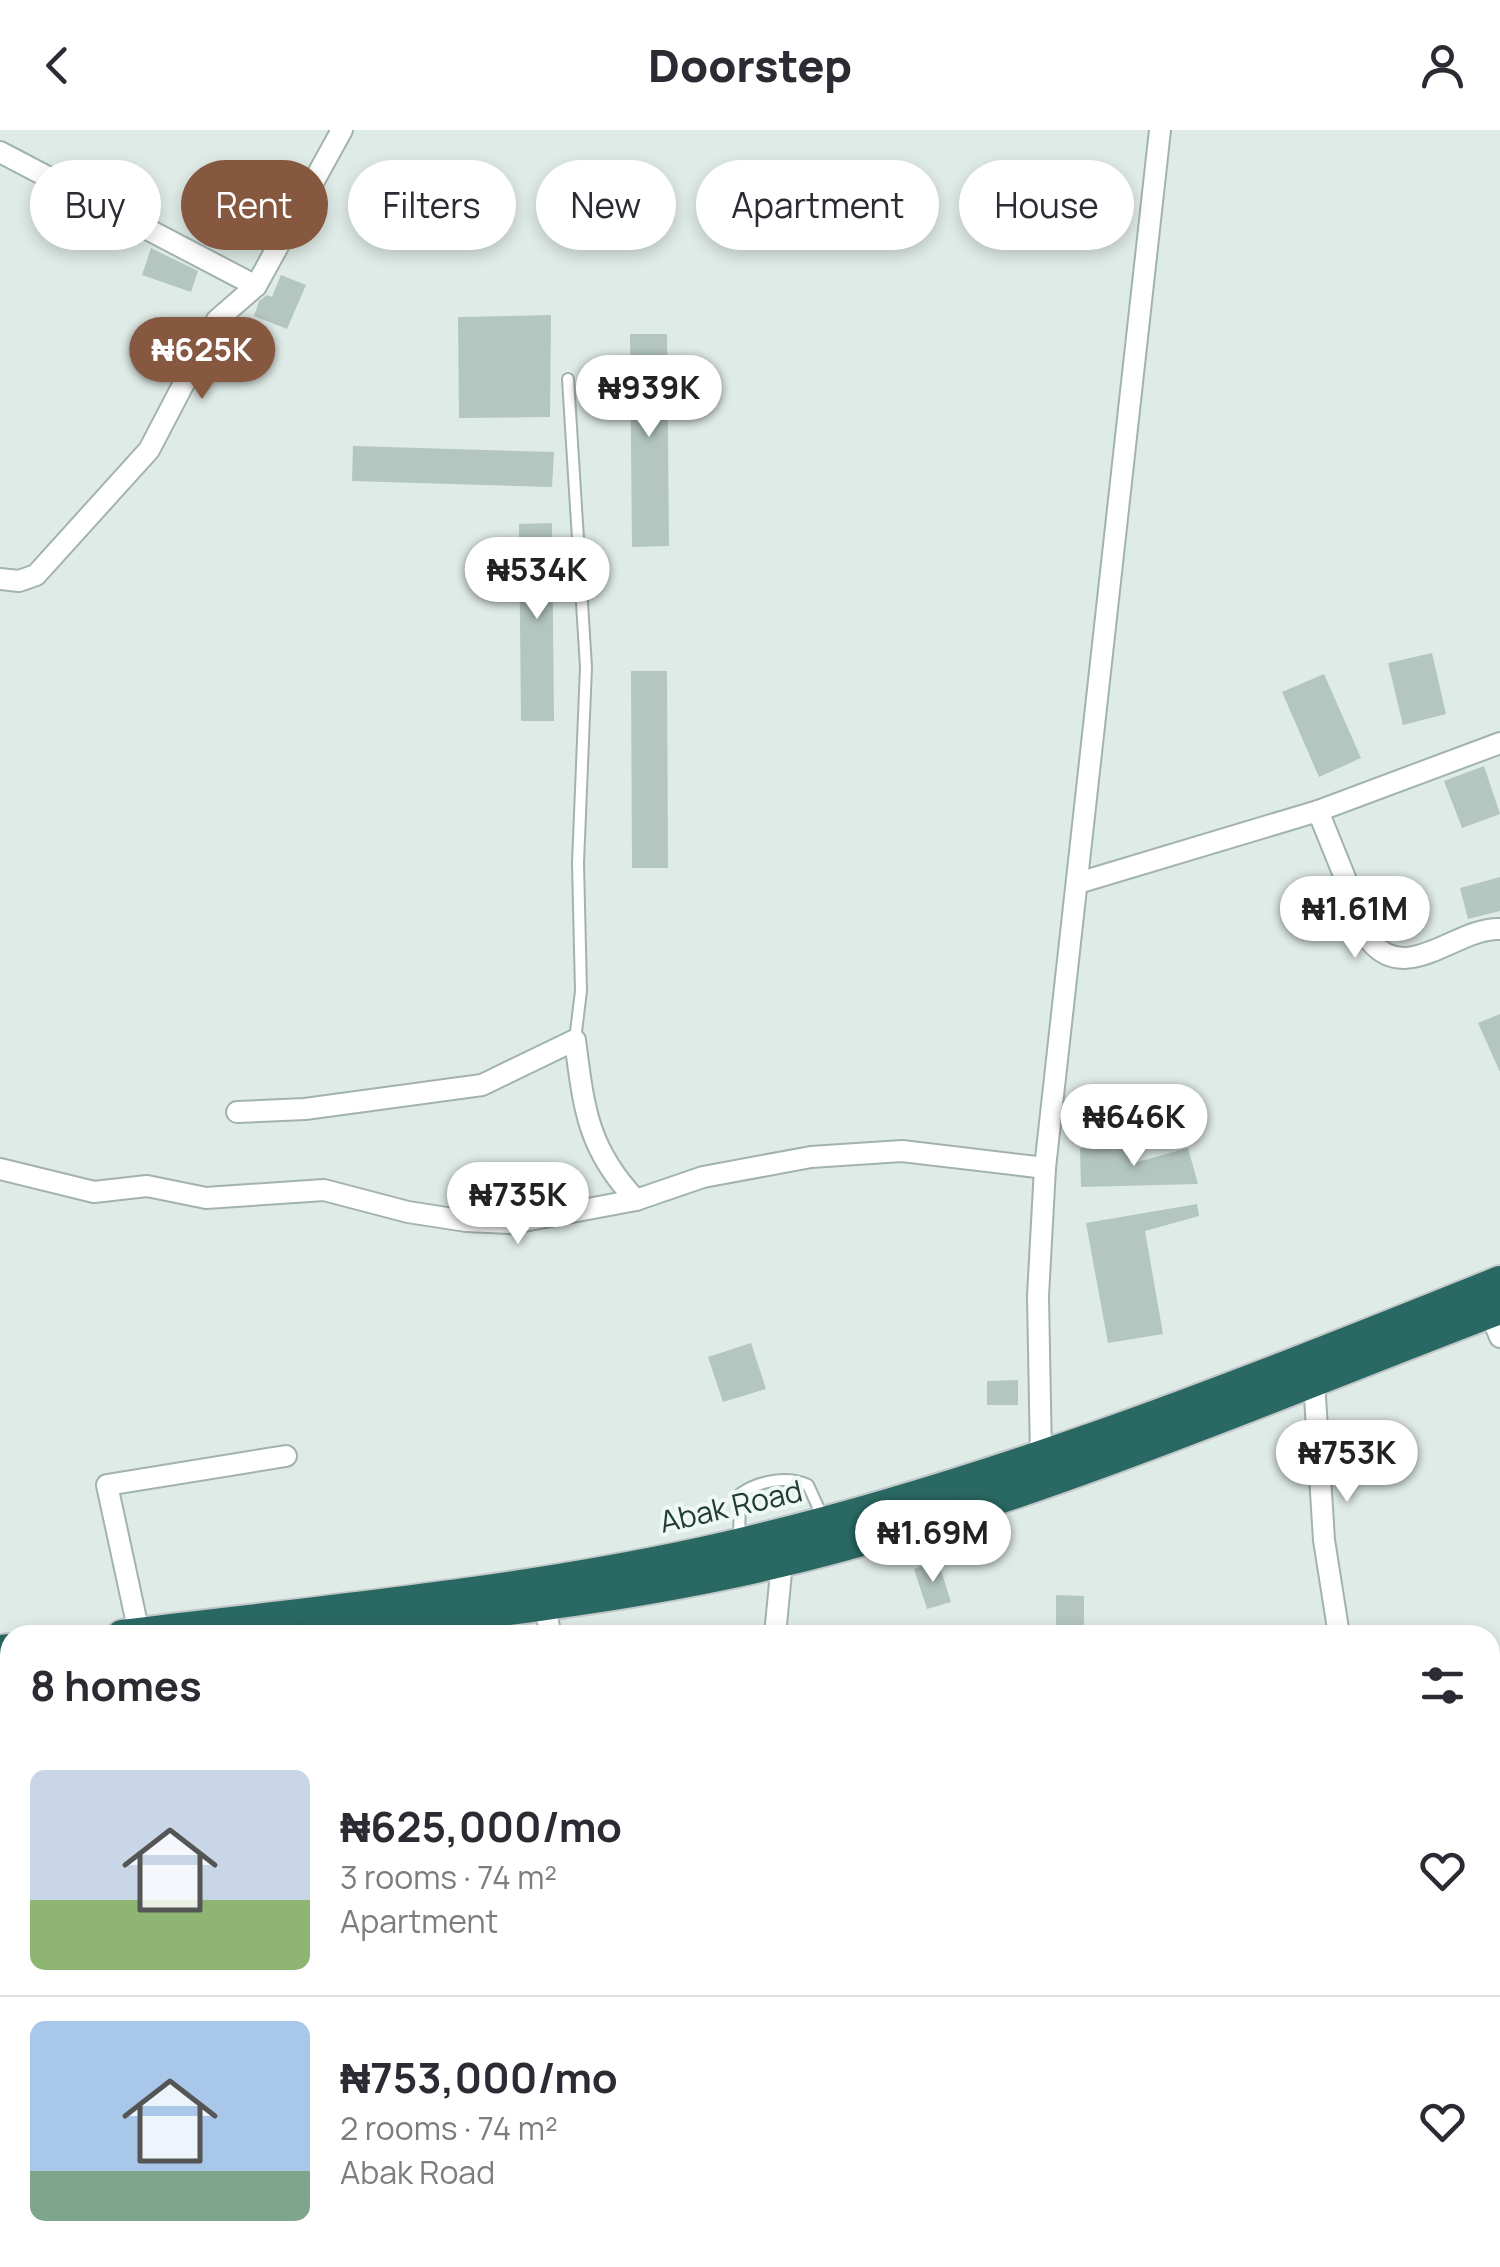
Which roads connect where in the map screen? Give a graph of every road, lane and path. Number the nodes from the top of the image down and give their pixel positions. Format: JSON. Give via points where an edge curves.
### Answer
{"nodes":[{"id":1,"x":342,"y":130,"type":"edge"},
{"id":2,"x":1160,"y":130,"type":"edge"},
{"id":3,"x":0,"y":152,"type":"edge"},
{"id":4,"x":256,"y":286,"type":"junction"},
{"id":5,"x":568,"y":379,"type":"dead end"},
{"id":6,"x":0,"y":579,"type":"edge"},
{"id":7,"x":1500,"y":743,"type":"edge"},
{"id":8,"x":1318,"y":811,"type":"junction"},
{"id":9,"x":1078,"y":883,"type":"junction"},
{"id":10,"x":1500,"y":928,"type":"edge"},
{"id":11,"x":576,"y":1040,"type":"junction"},
{"id":12,"x":237,"y":1112,"type":"dead end"},
{"id":13,"x":1046,"y":1168,"type":"junction"},
{"id":14,"x":0,"y":1169,"type":"edge"},
{"id":15,"x":636,"y":1200,"type":"junction"},
{"id":16,"x":1500,"y":1281,"type":"edge"},
{"id":17,"x":1497,"y":1320,"type":"edge"},
{"id":18,"x":1314,"y":1381,"type":"junction"},
{"id":19,"x":286,"y":1456,"type":"dead end"},
{"id":20,"x":1041,"y":1456,"type":"junction"},
{"id":21,"x":825,"y":1521,"type":"junction"},
{"id":22,"x":738,"y":1543,"type":"junction"},
{"id":23,"x":782,"y":1562,"type":"junction"},
{"id":24,"x":544,"y":1604,"type":"junction"},
{"id":25,"x":132,"y":1625,"type":"edge"},
{"id":26,"x":204,"y":1625,"type":"edge"},
{"id":27,"x":386,"y":1625,"type":"edge"},
{"id":28,"x":549,"y":1625,"type":"edge"},
{"id":29,"x":775,"y":1625,"type":"edge"},
{"id":30,"x":1337,"y":1625,"type":"edge"}],
"edges":[{"from":1,"to":4,"type":"street"},
{"from":2,"to":9,"type":"street"},
{"from":3,"to":4,"type":"street"},
{"from":4,"to":6,"type":"street","via":[[216,320],[149,450],[36,575]]},
{"from":5,"to":11,"type":"lane","via":[[586,667]]},
{"from":7,"to":8,"type":"street"},
{"from":8,"to":9,"type":"street"},
{"from":8,"to":10,"type":"street","via":[[1379,951],[1410,959]]},
{"from":9,"to":13,"type":"street"},
{"from":11,"to":12,"type":"street","via":[[482,1085]]},
{"from":11,"to":15,"type":"street","via":[[591,1137],[608,1170]]},
{"from":13,"to":15,"type":"street","via":[[902,1151],[811,1157],[703,1177]]},
{"from":13,"to":20,"type":"street","via":[[1038,1296]]},
{"from":14,"to":15,"type":"street","via":[[94,1192],[147,1186],[206,1198],[324,1190],[466,1222],[513,1222]]},
{"from":16,"to":20,"type":"highway","name":"Abak Road"},
{"from":17,"to":18,"type":"highway","name":"Abak Road"},
{"from":18,"to":23,"type":"highway","name":"Abak Road","via":[[1108,1460]]},
{"from":18,"to":30,"type":"street","via":[[1324,1540]]},
{"from":19,"to":25,"type":"street","via":[[108,1486]]},
{"from":20,"to":21,"type":"highway","name":"Abak Road"},
{"from":21,"to":22,"type":"highway","name":"Abak Road"},
{"from":21,"to":22,"type":"lane","via":[[808,1485],[764,1483],[740,1494]]},
{"from":22,"to":26,"type":"highway","name":"Abak Road","via":[[579,1577]]},
{"from":23,"to":24,"type":"highway","name":"Abak Road"},
{"from":23,"to":29,"type":"street"},
{"from":24,"to":27,"type":"highway","name":"Abak Road"},
{"from":24,"to":28,"type":"street"}]}
